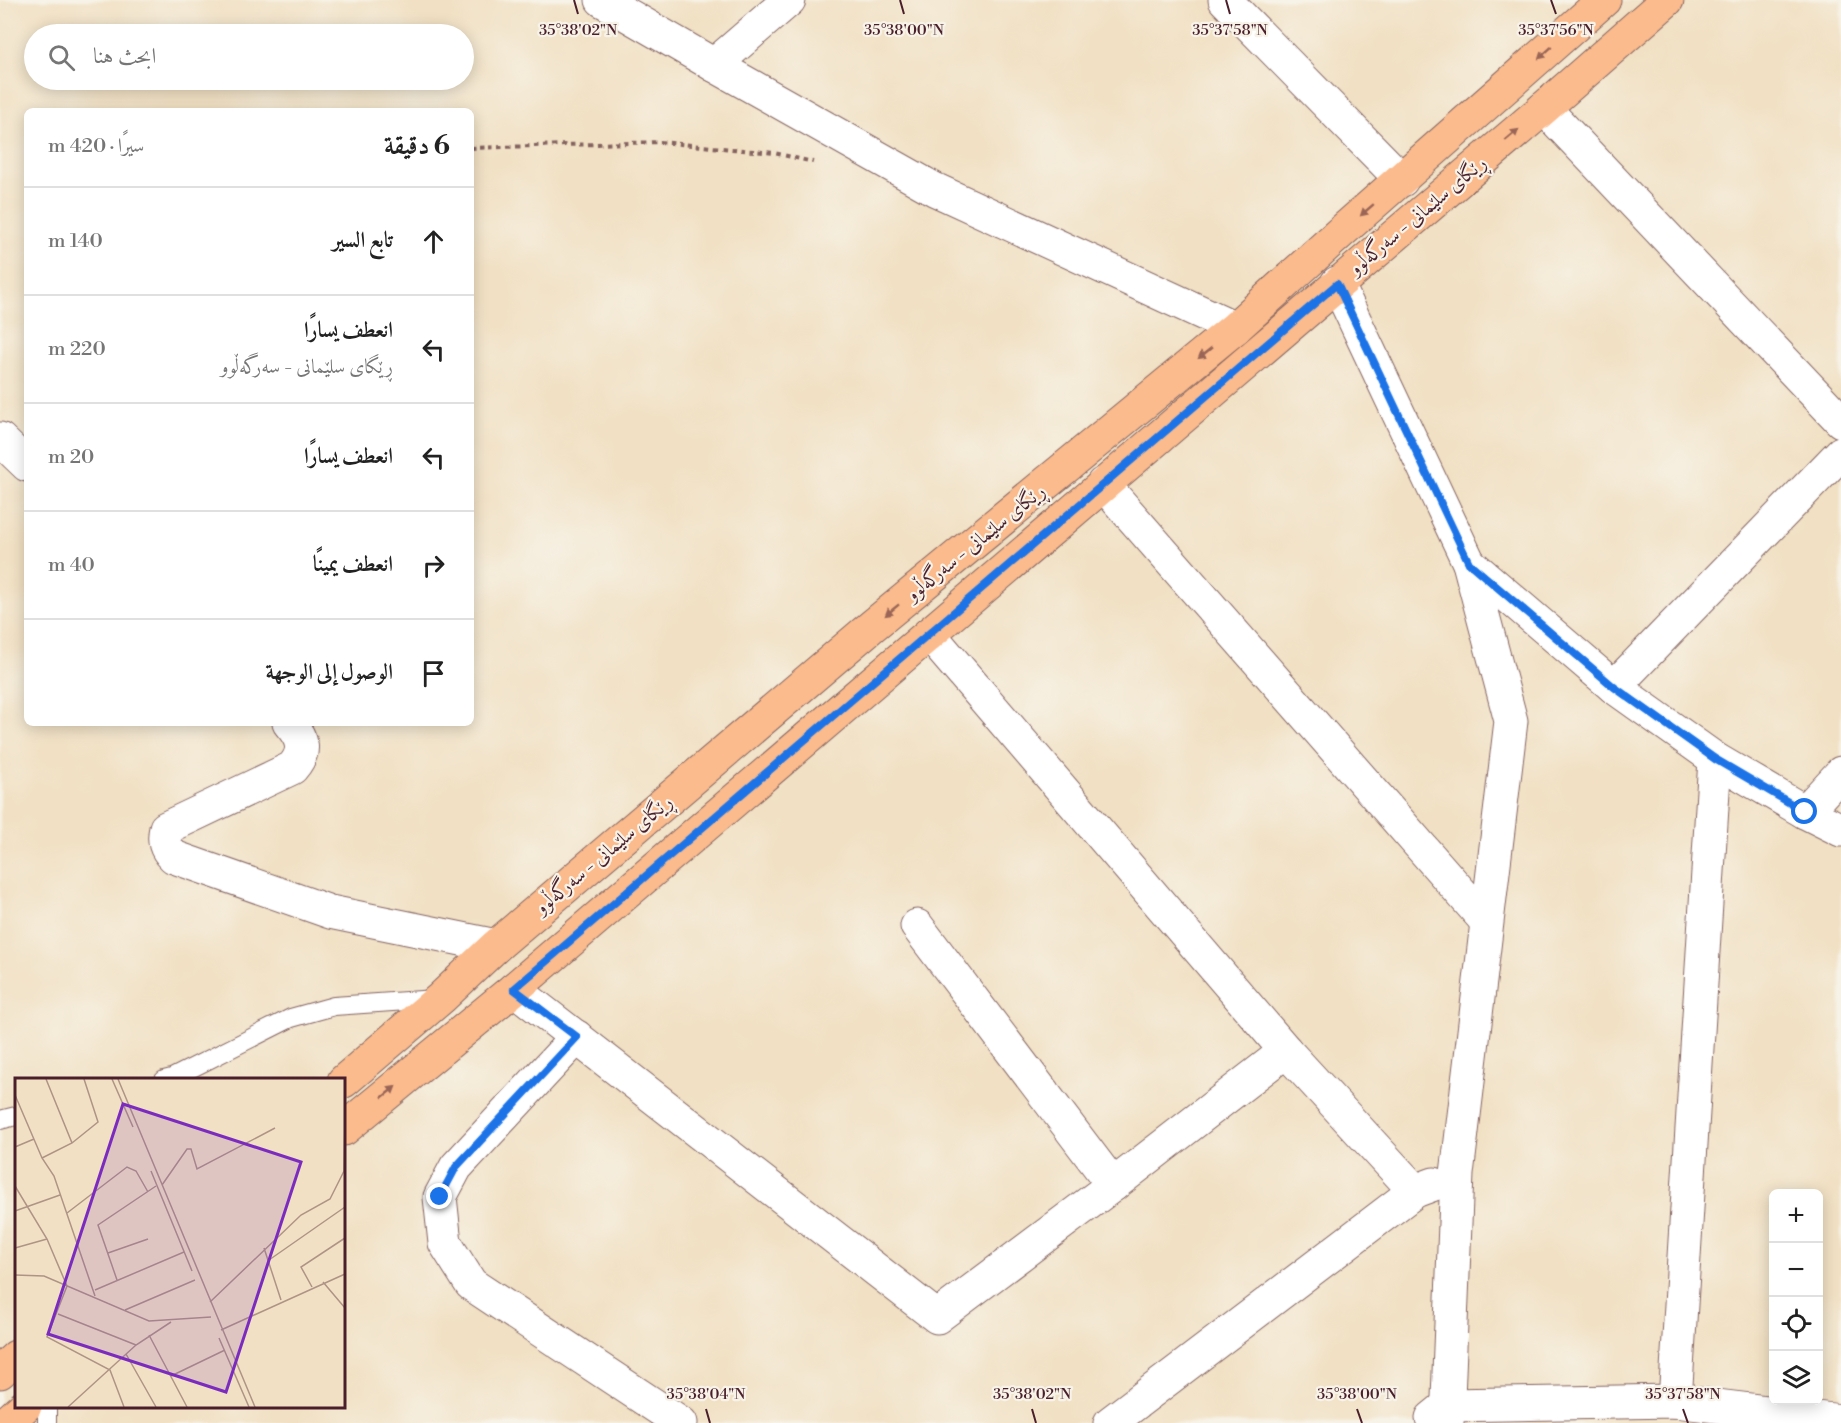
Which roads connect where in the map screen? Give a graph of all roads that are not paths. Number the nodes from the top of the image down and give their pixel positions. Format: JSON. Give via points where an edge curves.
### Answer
{"nodes":[{"id":1,"x":602,"y":0,"type":"edge"},
{"id":2,"x":789,"y":0,"type":"edge"},
{"id":3,"x":1225,"y":0,"type":"edge"},
{"id":4,"x":1604,"y":0,"type":"edge"},
{"id":5,"x":1666,"y":0,"type":"edge"},
{"id":6,"x":714,"y":65,"type":"junction"},
{"id":7,"x":1544,"y":108,"type":"junction"},
{"id":8,"x":1402,"y":180,"type":"junction"},
{"id":9,"x":1337,"y":284,"type":"junction"},
{"id":10,"x":1235,"y":328,"type":"junction"},
{"id":11,"x":1841,"y":421,"type":"edge"},
{"id":12,"x":0,"y":439,"type":"edge"},
{"id":13,"x":1841,"y":453,"type":"edge"},
{"id":14,"x":24,"y":462,"type":"edge"},
{"id":15,"x":1103,"y":484,"type":"junction"},
{"id":16,"x":1469,"y":563,"type":"junction"},
{"id":17,"x":929,"y":634,"type":"junction"},
{"id":18,"x":1614,"y":687,"type":"junction"},
{"id":19,"x":291,"y":726,"type":"edge"},
{"id":20,"x":1715,"y":759,"type":"junction"},
{"id":21,"x":1841,"y":773,"type":"edge"},
{"id":22,"x":1805,"y":812,"type":"junction"},
{"id":23,"x":1841,"y":830,"type":"edge"},
{"id":24,"x":1486,"y":921,"type":"junction"},
{"id":25,"x":917,"y":926,"type":"dead end"},
{"id":26,"x":496,"y":946,"type":"junction"},
{"id":27,"x":514,"y":989,"type":"junction"},
{"id":28,"x":441,"y":998,"type":"junction"},
{"id":29,"x":577,"y":1037,"type":"junction"},
{"id":30,"x":1286,"y":1051,"type":"junction"},
{"id":31,"x":172,"y":1078,"type":"edge"},
{"id":32,"x":345,"y":1080,"type":"edge"},
{"id":33,"x":15,"y":1116,"type":"edge"},
{"id":34,"x":0,"y":1120,"type":"edge"},
{"id":35,"x":345,"y":1128,"type":"edge"},
{"id":36,"x":1457,"y":1174,"type":"junction"},
{"id":37,"x":1113,"y":1185,"type":"junction"},
{"id":38,"x":1415,"y":1191,"type":"junction"},
{"id":39,"x":15,"y":1358,"type":"edge"},
{"id":40,"x":0,"y":1372,"type":"edge"},
{"id":41,"x":1675,"y":1401,"type":"junction"},
{"id":42,"x":24,"y":1408,"type":"edge"},
{"id":43,"x":46,"y":1408,"type":"edge"},
{"id":44,"x":1441,"y":1417,"type":"edge"},
{"id":45,"x":1841,"y":1421,"type":"edge"},
{"id":46,"x":6,"y":1423,"type":"edge"},
{"id":47,"x":47,"y":1423,"type":"edge"},
{"id":48,"x":681,"y":1423,"type":"edge"},
{"id":49,"x":1110,"y":1423,"type":"edge"}],
"edges":[{"from":1,"to":6,"type":"street"},
{"from":2,"to":6,"type":"street"},
{"from":3,"to":8,"type":"street"},
{"from":4,"to":8,"type":"main road","name":"ڕێگای سلێمانی - سەرگەڵوو","one_way":true},
{"from":5,"to":7,"type":"main road","name":"ڕێگای سلێمانی - سەرگەڵوو"},
{"from":6,"to":10,"type":"street","via":[[934,189]]},
{"from":9,"to":7,"type":"main road","name":"ڕێگای سلێمانی - سەرگەڵوو","one_way":true},
{"from":7,"to":11,"type":"street"},
{"from":8,"to":10,"type":"main road","name":"ڕێگای سلێمانی - سەرگەڵوو","one_way":true},
{"from":9,"to":15,"type":"main road","name":"ڕێگای سلێمانی - سەرگەڵوو"},
{"from":9,"to":16,"type":"street"},
{"from":10,"to":26,"type":"main road","name":"ڕێگای سلێمانی - سەرگەڵوو","one_way":true,"via":[[871,627]]},
{"from":12,"to":14,"type":"street"},
{"from":13,"to":18,"type":"street"},
{"from":15,"to":17,"type":"main road","name":"ڕێگای سلێمانی - سەرگەڵوو"},
{"from":15,"to":24,"type":"street"},
{"from":16,"to":18,"type":"street"},
{"from":16,"to":24,"type":"street","via":[[1511,721]]},
{"from":17,"to":27,"type":"main road","name":"ڕێگای سلێمانی - سەرگەڵوو"},
{"from":17,"to":30,"type":"street"},
{"from":18,"to":20,"type":"street"},
{"from":19,"to":26,"type":"street","via":[[302,747],[300,759],[292,768],[165,828],[166,849],[174,857],[330,912]]},
{"from":20,"to":22,"type":"street"},
{"from":20,"to":41,"type":"street"},
{"from":21,"to":22,"type":"street"},
{"from":22,"to":23,"type":"street"},
{"from":24,"to":36,"type":"street"},
{"from":25,"to":37,"type":"street"},
{"from":26,"to":28,"type":"main road","name":"ڕێگای سلێمانی - سەرگەڵوو"},
{"from":27,"to":29,"type":"street"},
{"from":35,"to":27,"type":"main road","name":"ڕێگای سلێمانی - سەرگەڵوو","one_way":true},
{"from":28,"to":31,"type":"lane","via":[[334,1006],[291,1018]]},
{"from":28,"to":32,"type":"main road","name":"ڕێگای سلێمانی - سەرگەڵوو"},
{"from":29,"to":37,"type":"street","via":[[937,1317]]},
{"from":29,"to":48,"type":"street","via":[[456,1167],[440,1197],[445,1244],[471,1284]]},
{"from":30,"to":37,"type":"street"},
{"from":30,"to":38,"type":"street"},
{"from":33,"to":34,"type":"lane"},
{"from":36,"to":38,"type":"street"},
{"from":36,"to":44,"type":"street"},
{"from":38,"to":49,"type":"street"},
{"from":39,"to":40,"type":"main road"},
{"from":41,"to":44,"type":"street"},
{"from":41,"to":45,"type":"street"},
{"from":42,"to":46,"type":"main road"},
{"from":43,"to":47,"type":"lane"}]}
